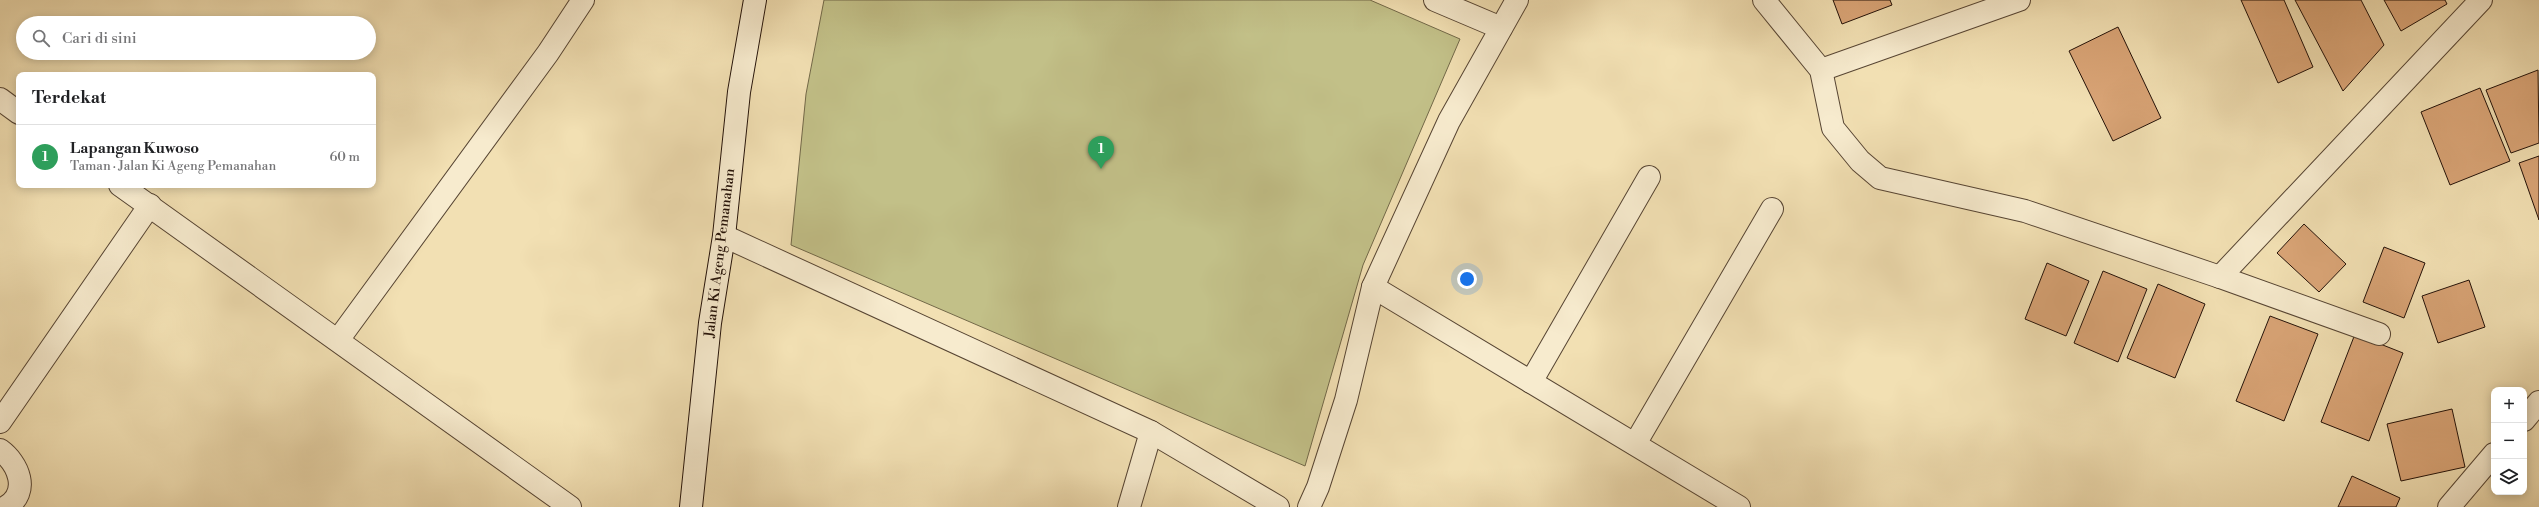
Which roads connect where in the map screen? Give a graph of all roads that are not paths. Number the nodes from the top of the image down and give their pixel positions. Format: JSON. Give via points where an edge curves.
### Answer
{"nodes":[{"id":1,"x":583,"y":0,"type":"edge"},
{"id":2,"x":755,"y":0,"type":"edge"},
{"id":3,"x":1435,"y":0,"type":"edge"},
{"id":4,"x":1517,"y":0,"type":"edge"},
{"id":5,"x":1764,"y":0,"type":"edge"},
{"id":6,"x":2019,"y":0,"type":"edge"},
{"id":7,"x":2481,"y":0,"type":"edge"},
{"id":8,"x":1501,"y":28,"type":"junction"},
{"id":9,"x":1821,"y":70,"type":"junction"},
{"id":10,"x":0,"y":99,"type":"edge"},
{"id":11,"x":16,"y":111,"type":"edge"},
{"id":12,"x":1649,"y":177,"type":"dead end"},
{"id":13,"x":124,"y":188,"type":"edge"},
{"id":14,"x":150,"y":206,"type":"junction"},
{"id":15,"x":1772,"y":209,"type":"dead end"},
{"id":16,"x":724,"y":236,"type":"junction"},
{"id":17,"x":2220,"y":277,"type":"junction"},
{"id":18,"x":1373,"y":287,"type":"junction"},
{"id":19,"x":2379,"y":334,"type":"dead end"},
{"id":20,"x":338,"y":340,"type":"junction"},
{"id":21,"x":1531,"y":382,"type":"junction"},
{"id":22,"x":2539,"y":402,"type":"edge"},
{"id":23,"x":2527,"y":416,"type":"edge"},
{"id":24,"x":0,"y":422,"type":"edge"},
{"id":25,"x":1152,"y":432,"type":"junction"},
{"id":26,"x":1635,"y":444,"type":"junction"},
{"id":27,"x":0,"y":450,"type":"edge"},
{"id":28,"x":2491,"y":458,"type":"edge"},
{"id":29,"x":6,"y":507,"type":"edge"},
{"id":30,"x":570,"y":507,"type":"edge"},
{"id":31,"x":691,"y":507,"type":"edge"},
{"id":32,"x":1130,"y":507,"type":"edge"},
{"id":33,"x":1278,"y":507,"type":"edge"},
{"id":34,"x":1309,"y":507,"type":"edge"},
{"id":35,"x":1739,"y":507,"type":"edge"},
{"id":36,"x":2449,"y":507,"type":"edge"}],
"edges":[{"from":1,"to":20,"type":"street","via":[[548,53]]},
{"from":2,"to":16,"type":"street","name":"Jalan Ki Ageng Pemanahan","via":[[739,92]]},
{"from":3,"to":8,"type":"street"},
{"from":4,"to":8,"type":"street"},
{"from":5,"to":9,"type":"street"},
{"from":6,"to":9,"type":"street"},
{"from":7,"to":17,"type":"street"},
{"from":8,"to":18,"type":"street","via":[[1450,121]]},
{"from":9,"to":17,"type":"street","via":[[1833,128],[1860,161],[1880,178],[2025,211]]},
{"from":10,"to":11,"type":"street"},
{"from":12,"to":21,"type":"street"},
{"from":13,"to":14,"type":"street"},
{"from":14,"to":20,"type":"street"},
{"from":14,"to":24,"type":"street"},
{"from":15,"to":26,"type":"street"},
{"from":16,"to":25,"type":"street"},
{"from":16,"to":31,"type":"street","name":"Jalan Ki Ageng Pemanahan","via":[[710,323]]},
{"from":17,"to":19,"type":"street"},
{"from":18,"to":21,"type":"street"},
{"from":18,"to":34,"type":"street","via":[[1346,400]]},
{"from":20,"to":30,"type":"street"},
{"from":21,"to":26,"type":"street"},
{"from":22,"to":23,"type":"street"},
{"from":25,"to":32,"type":"street"},
{"from":25,"to":33,"type":"street"},
{"from":26,"to":35,"type":"street"},
{"from":27,"to":29,"type":"street","via":[[10,457],[19,471],[20,489]]},
{"from":28,"to":36,"type":"street"}]}
